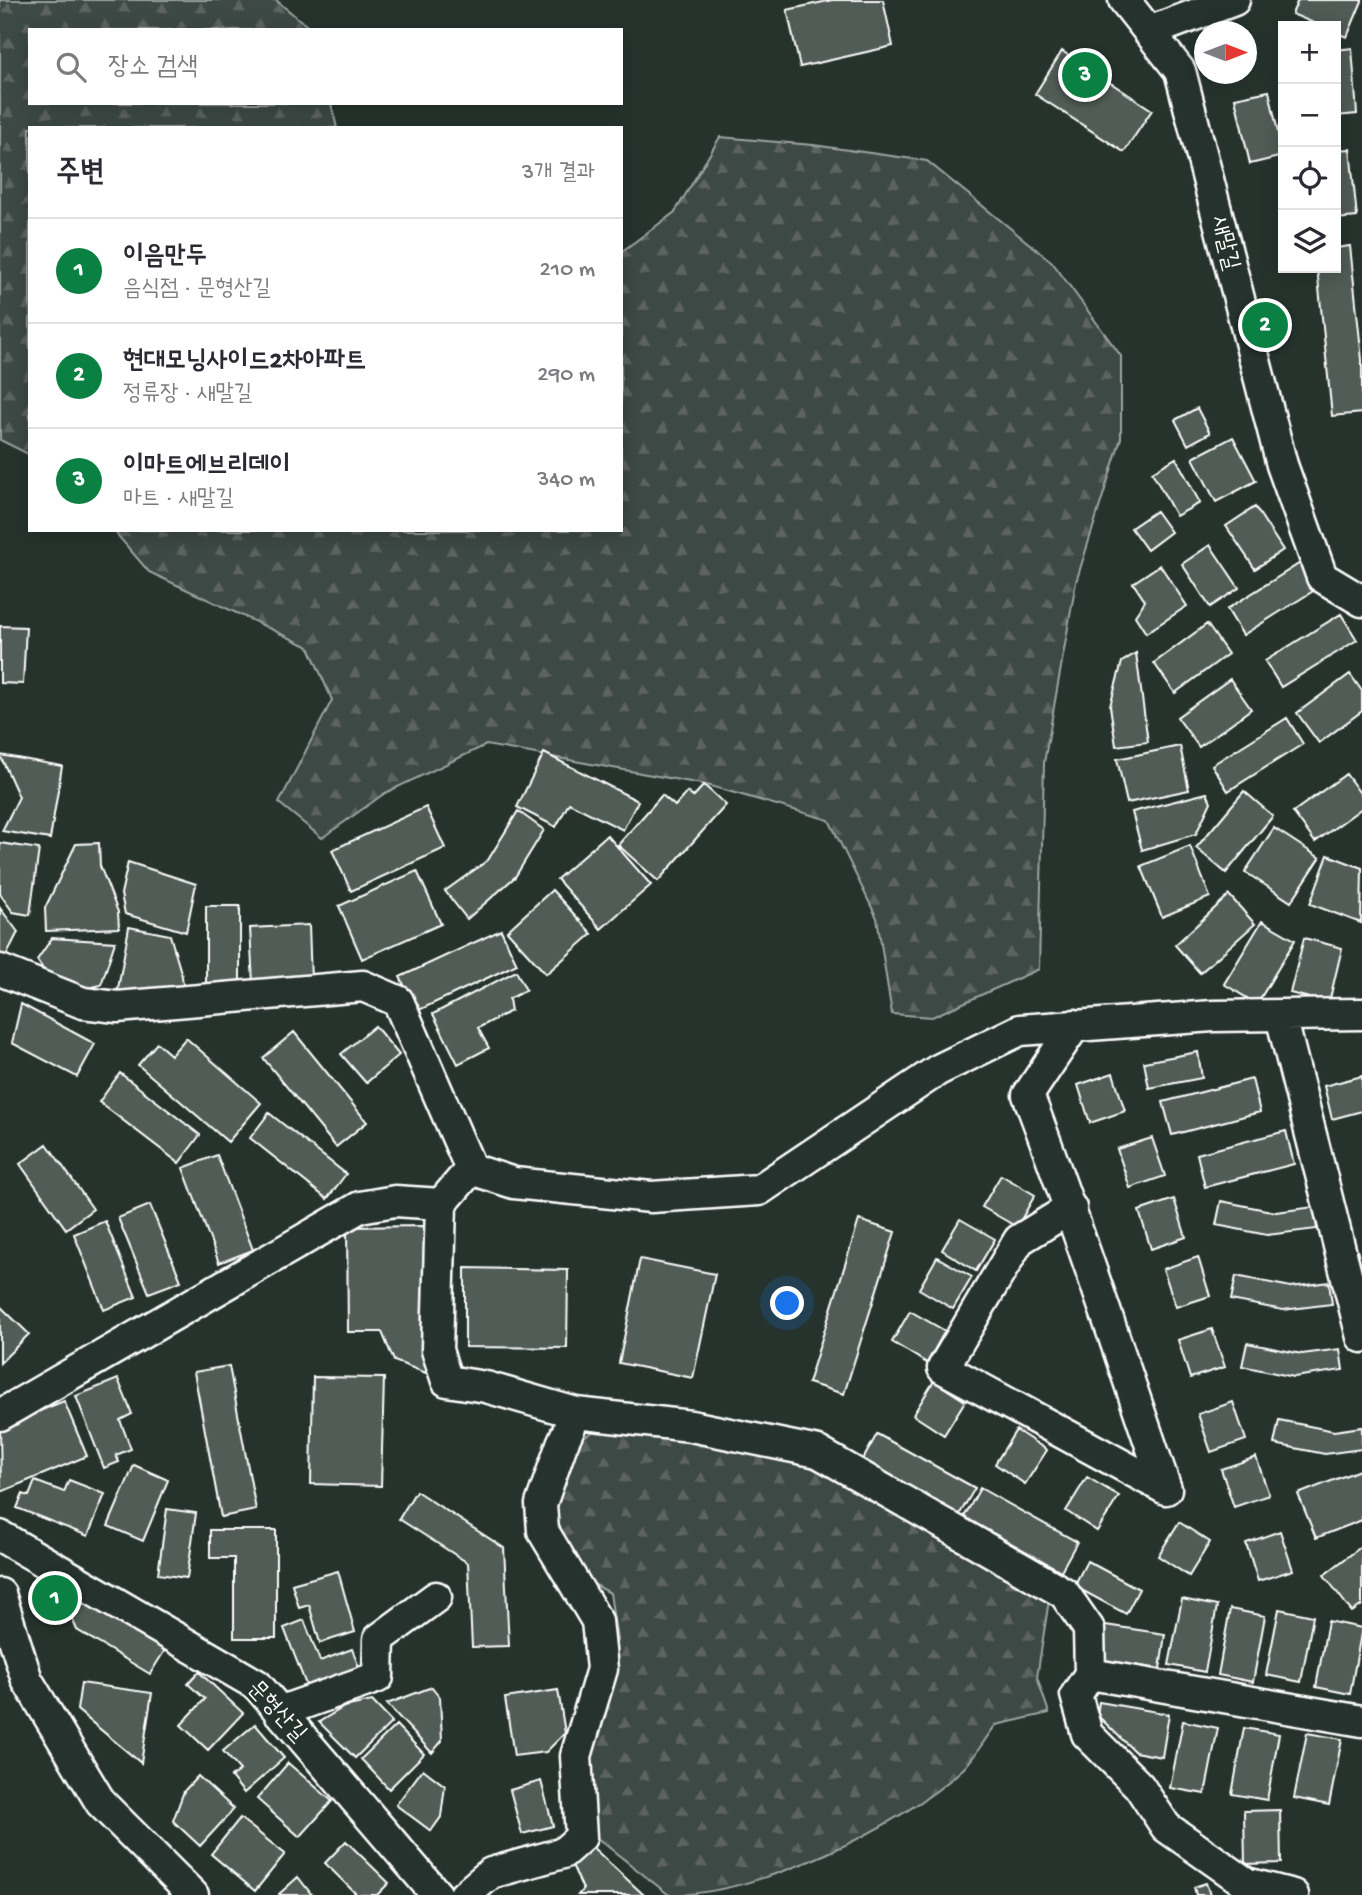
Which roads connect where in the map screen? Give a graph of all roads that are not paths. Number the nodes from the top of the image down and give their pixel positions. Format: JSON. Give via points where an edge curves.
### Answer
{"nodes":[{"id":1,"x":1124,"y":0,"type":"edge"},
{"id":2,"x":1234,"y":0,"type":"edge"},
{"id":3,"x":1149,"y":32,"type":"junction"},
{"id":4,"x":1362,"y":601,"type":"edge"},
{"id":5,"x":0,"y":970,"type":"edge"},
{"id":6,"x":1362,"y":1014,"type":"edge"},
{"id":7,"x":1281,"y":1016,"type":"junction"},
{"id":8,"x":1075,"y":1024,"type":"junction"},
{"id":9,"x":471,"y":1170,"type":"junction"},
{"id":10,"x":441,"y":1204,"type":"junction"},
{"id":11,"x":1072,"y":1208,"type":"junction"},
{"id":12,"x":1362,"y":1337,"type":"edge"},
{"id":13,"x":576,"y":1413,"type":"junction"},
{"id":14,"x":0,"y":1415,"type":"edge"},
{"id":15,"x":0,"y":1536,"type":"edge"},
{"id":16,"x":0,"y":1594,"type":"edge"},
{"id":17,"x":436,"y":1597,"type":"dead end"},
{"id":18,"x":1090,"y":1674,"type":"junction"},
{"id":19,"x":279,"y":1712,"type":"junction"},
{"id":20,"x":1362,"y":1721,"type":"edge"},
{"id":21,"x":193,"y":1895,"type":"edge"},
{"id":22,"x":437,"y":1895,"type":"edge"},
{"id":23,"x":465,"y":1895,"type":"edge"},
{"id":24,"x":1293,"y":1895,"type":"edge"}],
"edges":[{"from":1,"to":3,"type":"street","name":"새말길"},
{"from":2,"to":3,"type":"street"},
{"from":3,"to":4,"type":"street","name":"새말길","via":[[1180,71],[1282,465],[1322,577]]},
{"from":5,"to":9,"type":"street","via":[[83,1003],[117,1007],[363,986],[398,1001]]},
{"from":6,"to":7,"type":"street"},
{"from":7,"to":8,"type":"street"},
{"from":7,"to":12,"type":"street"},
{"from":8,"to":9,"type":"street","via":[[1020,1030],[938,1070],[759,1191],[651,1197],[514,1183]]},
{"from":8,"to":11,"type":"street","via":[[1028,1095]]},
{"from":9,"to":10,"type":"street"},
{"from":10,"to":13,"type":"street","via":[[437,1350],[447,1381],[486,1387]]},
{"from":10,"to":14,"type":"street","via":[[395,1201],[360,1207]]},
{"from":11,"to":11,"type":"street","via":[[1104,1311],[1166,1489],[943,1367],[1019,1240]]},
{"from":13,"to":18,"type":"street","via":[[691,1426],[818,1452],[1064,1594],[1089,1629]]},
{"from":13,"to":23,"type":"street","via":[[541,1504],[543,1531],[597,1621],[602,1669],[576,1756],[580,1838],[563,1853],[491,1873]]},
{"from":15,"to":19,"type":"street","name":"문형산길","via":[[257,1685]]},
{"from":16,"to":21,"type":"street","via":[[27,1680],[101,1803]]},
{"from":17,"to":19,"type":"street","via":[[379,1639],[377,1677]]},
{"from":18,"to":20,"type":"street"},
{"from":18,"to":24,"type":"street","via":[[1076,1695],[1087,1734],[1139,1786],[1166,1827],[1246,1883]]},
{"from":19,"to":22,"type":"street","name":"문형산길"}]}
